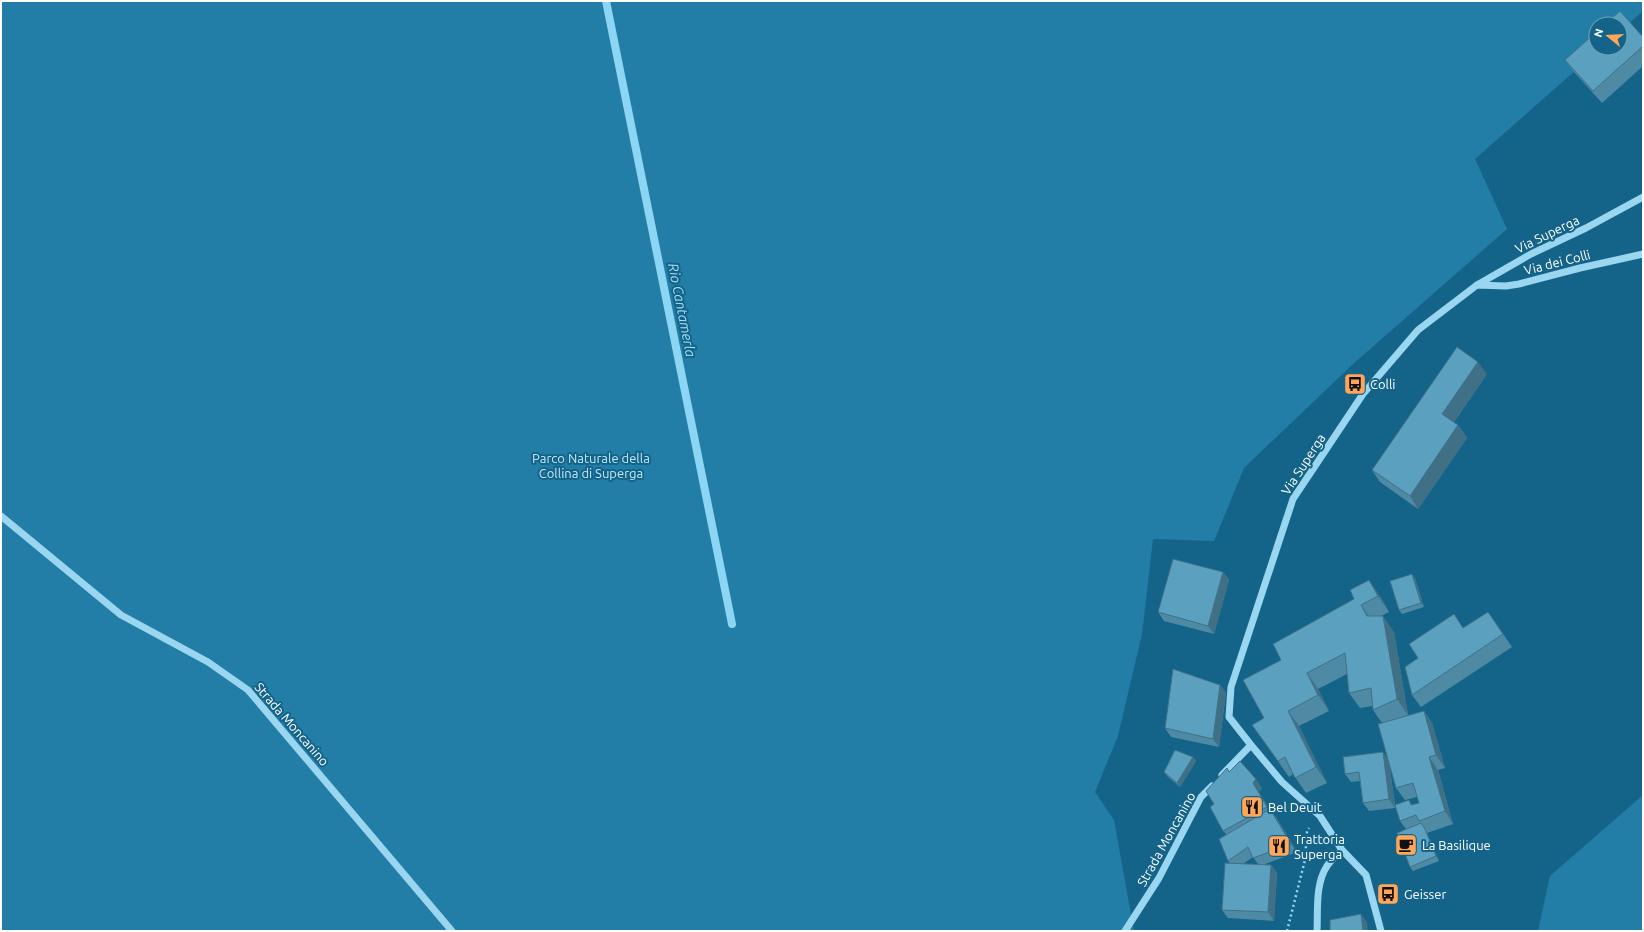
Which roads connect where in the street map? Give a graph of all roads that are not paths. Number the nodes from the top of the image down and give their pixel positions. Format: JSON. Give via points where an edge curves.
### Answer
{"nodes":[{"id":1,"x":1643,"y":197,"type":"edge"},
{"id":2,"x":1643,"y":254,"type":"edge"},
{"id":3,"x":1476,"y":284,"type":"junction"},
{"id":4,"x":1,"y":516,"type":"edge"},
{"id":5,"x":1251,"y":745,"type":"junction"},
{"id":6,"x":1342,"y":850,"type":"junction"},
{"id":7,"x":452,"y":931,"type":"edge"},
{"id":8,"x":1126,"y":931,"type":"edge"},
{"id":9,"x":1317,"y":931,"type":"edge"},
{"id":10,"x":1381,"y":931,"type":"edge"}],
"edges":[{"from":1,"to":3,"type":"street","name":"Via Superga"},
{"from":2,"to":3,"type":"street","name":"Via dei Colli","via":[[1519,284]]},
{"from":3,"to":5,"type":"street","name":"Via Superga","via":[[1418,330],[1363,394],[1293,499],[1231,687],[1229,717]]},
{"from":4,"to":7,"type":"street","name":"Strada Moncanino","via":[[121,614],[208,662],[248,690]]},
{"from":5,"to":6,"type":"street","name":"Via Superga","via":[[1282,782],[1320,816]]},
{"from":5,"to":8,"type":"street","name":"Strada Moncanino","via":[[1201,797],[1160,878]]},
{"from":6,"to":9,"type":"street","via":[[1326,867],[1322,879]]},
{"from":6,"to":10,"type":"street","name":"Via Superga","via":[[1366,875]]}]}
